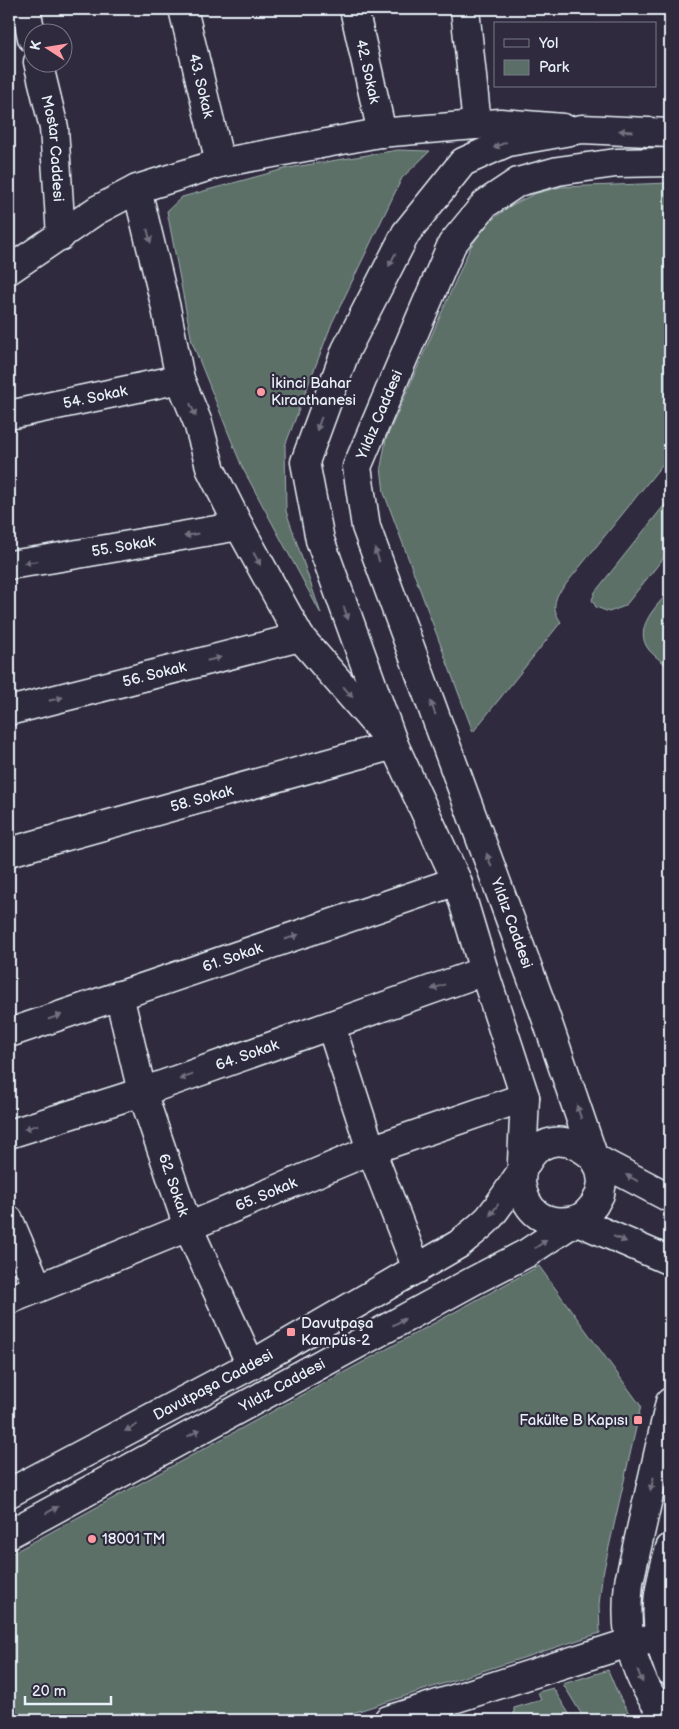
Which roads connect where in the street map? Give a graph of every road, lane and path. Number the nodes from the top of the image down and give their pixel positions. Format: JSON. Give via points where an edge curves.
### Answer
{"nodes":[{"id":1,"x":26,"y":9,"type":"edge"},
{"id":2,"x":184,"y":9,"type":"edge"},
{"id":3,"x":354,"y":9,"type":"edge"},
{"id":4,"x":465,"y":9,"type":"edge"},
{"id":5,"x":29,"y":22,"type":"edge"},
{"id":6,"x":40,"y":72,"type":"edge"},
{"id":7,"x":477,"y":125,"type":"junction"},
{"id":8,"x":582,"y":129,"type":"junction"},
{"id":9,"x":382,"y":133,"type":"junction"},
{"id":10,"x":670,"y":133,"type":"edge"},
{"id":11,"x":670,"y":162,"type":"edge"},
{"id":12,"x":220,"y":163,"type":"junction"},
{"id":13,"x":137,"y":189,"type":"junction"},
{"id":14,"x":61,"y":236,"type":"junction"},
{"id":15,"x":9,"y":270,"type":"edge"},
{"id":16,"x":180,"y":379,"type":"junction"},
{"id":17,"x":9,"y":416,"type":"edge"},
{"id":18,"x":239,"y":526,"type":"junction"},
{"id":19,"x":9,"y":565,"type":"edge"},
{"id":20,"x":300,"y":637,"type":"junction"},
{"id":21,"x":9,"y":710,"type":"edge"},
{"id":22,"x":394,"y":745,"type":"junction"},
{"id":23,"x":9,"y":852,"type":"edge"},
{"id":24,"x":457,"y":880,"type":"junction"},
{"id":25,"x":484,"y":971,"type":"junction"},
{"id":26,"x":119,"y":995,"type":"junction"},
{"id":27,"x":331,"y":1026,"type":"junction"},
{"id":28,"x":9,"y":1033,"type":"edge"},
{"id":29,"x":142,"y":1092,"type":"junction"},
{"id":30,"x":524,"y":1097,"type":"junction"},
{"id":31,"x":9,"y":1134,"type":"edge"},
{"id":32,"x":371,"y":1150,"type":"junction"},
{"id":33,"x":594,"y":1158,"type":"junction"},
{"id":34,"x":522,"y":1170,"type":"junction"},
{"id":35,"x":670,"y":1198,"type":"edge"},
{"id":36,"x":9,"y":1220,"type":"edge"},
{"id":37,"x":575,"y":1220,"type":"junction"},
{"id":38,"x":188,"y":1227,"type":"junction"},
{"id":39,"x":670,"y":1261,"type":"edge"},
{"id":40,"x":418,"y":1269,"type":"junction"},
{"id":41,"x":38,"y":1288,"type":"junction"},
{"id":42,"x":9,"y":1300,"type":"edge"},
{"id":43,"x":251,"y":1365,"type":"junction"},
{"id":44,"x":670,"y":1402,"type":"edge"},
{"id":45,"x":9,"y":1493,"type":"edge"},
{"id":46,"x":9,"y":1534,"type":"edge"},
{"id":47,"x":670,"y":1548,"type":"edge"},
{"id":48,"x":659,"y":1638,"type":"junction"},
{"id":49,"x":630,"y":1643,"type":"junction"},
{"id":50,"x":670,"y":1671,"type":"edge"},
{"id":51,"x":388,"y":1720,"type":"edge"},
{"id":52,"x":668,"y":1720,"type":"edge"}],
"edges":[{"from":1,"to":5,"type":"street"},
{"from":2,"to":12,"type":"street","name":"43. Sokak"},
{"from":3,"to":9,"type":"street","name":"42. Sokak"},
{"from":4,"to":7,"type":"street"},
{"from":6,"to":14,"type":"street","name":"Mostar Caddesi","via":[[54,128]]},
{"from":7,"to":8,"type":"street","via":[[500,123]]},
{"from":7,"to":9,"type":"street"},
{"from":10,"to":8,"type":"street","one_way":true},
{"from":8,"to":22,"type":"street","one_way":true,"via":[[508,142],[463,162],[406,233],[346,350],[305,462],[320,540]]},
{"from":9,"to":12,"type":"street"},
{"from":33,"to":11,"type":"street","name":"Yıldız Caddesi","one_way":true,"via":[[543,1009],[366,527],[358,467],[452,244],[485,204],[518,182],[558,171],[616,163]]},
{"from":12,"to":13,"type":"street"},
{"from":13,"to":14,"type":"street","via":[[97,210]]},
{"from":13,"to":16,"type":"street","one_way":true},
{"from":14,"to":15,"type":"street"},
{"from":16,"to":17,"type":"street","name":"54. Sokak"},
{"from":16,"to":18,"type":"street","one_way":true,"via":[[198,423],[211,470]]},
{"from":18,"to":19,"type":"street","name":"55. Sokak","one_way":true},
{"from":18,"to":20,"type":"street","one_way":true},
{"from":21,"to":20,"type":"street","name":"56. Sokak","one_way":true},
{"from":20,"to":22,"type":"street","one_way":true},
{"from":22,"to":23,"type":"street","name":"58. Sokak"},
{"from":22,"to":24,"type":"street"},
{"from":24,"to":25,"type":"street"},
{"from":26,"to":24,"type":"street","name":"61. Sokak","one_way":true},
{"from":25,"to":27,"type":"street","name":"64. Sokak","one_way":true},
{"from":25,"to":30,"type":"street"},
{"from":28,"to":26,"type":"street","name":"61. Sokak","one_way":true},
{"from":26,"to":29,"type":"street","name":"62. Sokak"},
{"from":27,"to":29,"type":"street","name":"64. Sokak","one_way":true},
{"from":27,"to":32,"type":"street"},
{"from":29,"to":31,"type":"street","name":"64. Sokak","one_way":true},
{"from":29,"to":38,"type":"street","name":"62. Sokak"},
{"from":30,"to":32,"type":"street","name":"65. Sokak"},
{"from":30,"to":34,"type":"street"},
{"from":32,"to":38,"type":"street","name":"65. Sokak"},
{"from":32,"to":40,"type":"street"},
{"from":33,"to":34,"type":"street","via":[[573,1143],[554,1142],[536,1150]]},
{"from":35,"to":33,"type":"street","one_way":true},
{"from":33,"to":37,"type":"street","name":"Yıldız Caddesi","via":[[600,1169],[600,1194],[586,1214]]},
{"from":34,"to":37,"type":"street","via":[[523,1196],[538,1216],[562,1223]]},
{"from":34,"to":40,"type":"street","name":"Davutpaşa Caddesi","one_way":true,"via":[[487,1219],[459,1244]]},
{"from":36,"to":41,"type":"street"},
{"from":37,"to":39,"type":"street","one_way":true},
{"from":46,"to":37,"type":"street","name":"Yıldız Caddesi","one_way":true,"via":[[527,1254]]},
{"from":38,"to":41,"type":"street","name":"65. Sokak"},
{"from":38,"to":43,"type":"street","name":"62. Sokak"},
{"from":40,"to":43,"type":"street","name":"Davutpaşa Caddesi"},
{"from":41,"to":42,"type":"street","name":"65. Sokak"},
{"from":43,"to":45,"type":"street","name":"Davutpaşa Caddesi","one_way":true},
{"from":44,"to":49,"type":"street","one_way":true,"via":[[629,1582],[626,1606]]},
{"from":47,"to":48,"type":"street","via":[[661,1579],[657,1611]]},
{"from":48,"to":49,"type":"street"},
{"from":48,"to":50,"type":"street"},
{"from":49,"to":51,"type":"street"},
{"from":49,"to":52,"type":"street","one_way":true,"via":[[642,1682]]}]}
